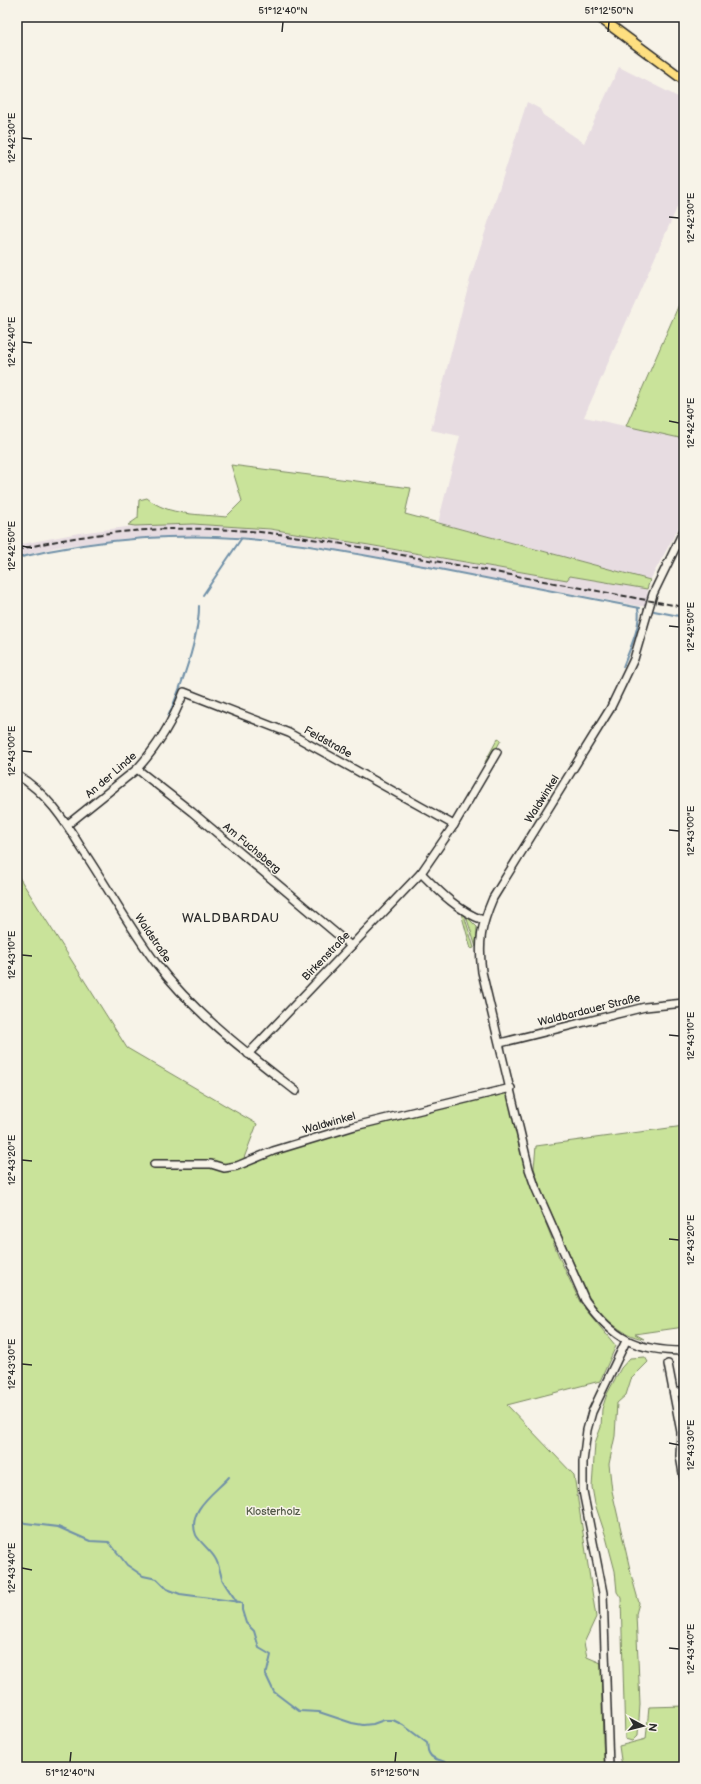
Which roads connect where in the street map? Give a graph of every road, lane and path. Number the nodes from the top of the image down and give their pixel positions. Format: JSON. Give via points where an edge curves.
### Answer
{"nodes":[{"id":1,"x":599,"y":17,"type":"edge"},
{"id":2,"x":684,"y":80,"type":"edge"},
{"id":3,"x":684,"y":530,"type":"edge"},
{"id":4,"x":184,"y":692,"type":"joint"},
{"id":5,"x":497,"y":752,"type":"dead end"},
{"id":6,"x":137,"y":769,"type":"junction"},
{"id":7,"x":17,"y":775,"type":"edge"},
{"id":8,"x":67,"y":825,"type":"junction"},
{"id":9,"x":454,"y":825,"type":"junction"},
{"id":10,"x":421,"y":873,"type":"junction"},
{"id":11,"x":483,"y":920,"type":"junction"},
{"id":12,"x":351,"y":946,"type":"junction"},
{"id":13,"x":684,"y":1003,"type":"edge"},
{"id":14,"x":500,"y":1043,"type":"junction"},
{"id":15,"x":248,"y":1054,"type":"junction"},
{"id":16,"x":511,"y":1088,"type":"junction"},
{"id":17,"x":296,"y":1091,"type":"dead end"},
{"id":18,"x":154,"y":1164,"type":"dead end"},
{"id":19,"x":626,"y":1341,"type":"junction"},
{"id":20,"x":684,"y":1351,"type":"edge"},
{"id":21,"x":668,"y":1364,"type":"dead end"},
{"id":22,"x":684,"y":1391,"type":"edge"},
{"id":23,"x":674,"y":1393,"type":"junction"},
{"id":24,"x":684,"y":1479,"type":"edge"},
{"id":25,"x":609,"y":1767,"type":"edge"}],
"edges":[{"from":1,"to":2,"type":"main road"},
{"from":3,"to":11,"type":"street","name":"Waldwinkel","via":[[653,594],[627,678],[493,898]]},
{"from":4,"to":6,"type":"street","name":"An der Linde","via":[[164,735]]},
{"from":4,"to":9,"type":"street","name":"Feldstraße","via":[[289,733]]},
{"from":5,"to":9,"type":"street","name":"Birkenstraße"},
{"from":6,"to":8,"type":"street","name":"An der Linde"},
{"from":6,"to":12,"type":"street","name":"Am Fuchsberg"},
{"from":7,"to":8,"type":"street","name":"Waldstraße","via":[[43,795]]},
{"from":8,"to":15,"type":"street","name":"Waldstraße","via":[[165,975],[212,1024]]},
{"from":9,"to":10,"type":"street","name":"Birkenstraße"},
{"from":10,"to":11,"type":"street","via":[[464,912]]},
{"from":10,"to":12,"type":"street","name":"Birkenstraße"},
{"from":11,"to":14,"type":"street","name":"Waldwinkel","via":[[479,950],[482,972]]},
{"from":12,"to":15,"type":"street","name":"Birkenstraße"},
{"from":13,"to":14,"type":"street","name":"Waldbardauer Straße","via":[[645,1006]]},
{"from":14,"to":16,"type":"street","name":"Waldwinkel"},
{"from":15,"to":17,"type":"street","name":"Waldstraße"},
{"from":16,"to":18,"type":"street","name":"Waldwinkel","via":[[341,1130],[273,1151],[237,1166],[224,1168],[197,1163]]},
{"from":16,"to":19,"type":"street","name":"Waldwinkel","via":[[529,1169],[575,1278],[595,1314],[608,1328]]},
{"from":19,"to":20,"type":"street","name":"Waldwinkel","via":[[648,1348]]},
{"from":19,"to":25,"type":"street","via":[[592,1412],[583,1462],[583,1491],[603,1593]]},
{"from":21,"to":23,"type":"street"},
{"from":22,"to":23,"type":"street"},
{"from":23,"to":24,"type":"street","via":[[681,1432],[680,1456]]}]}
